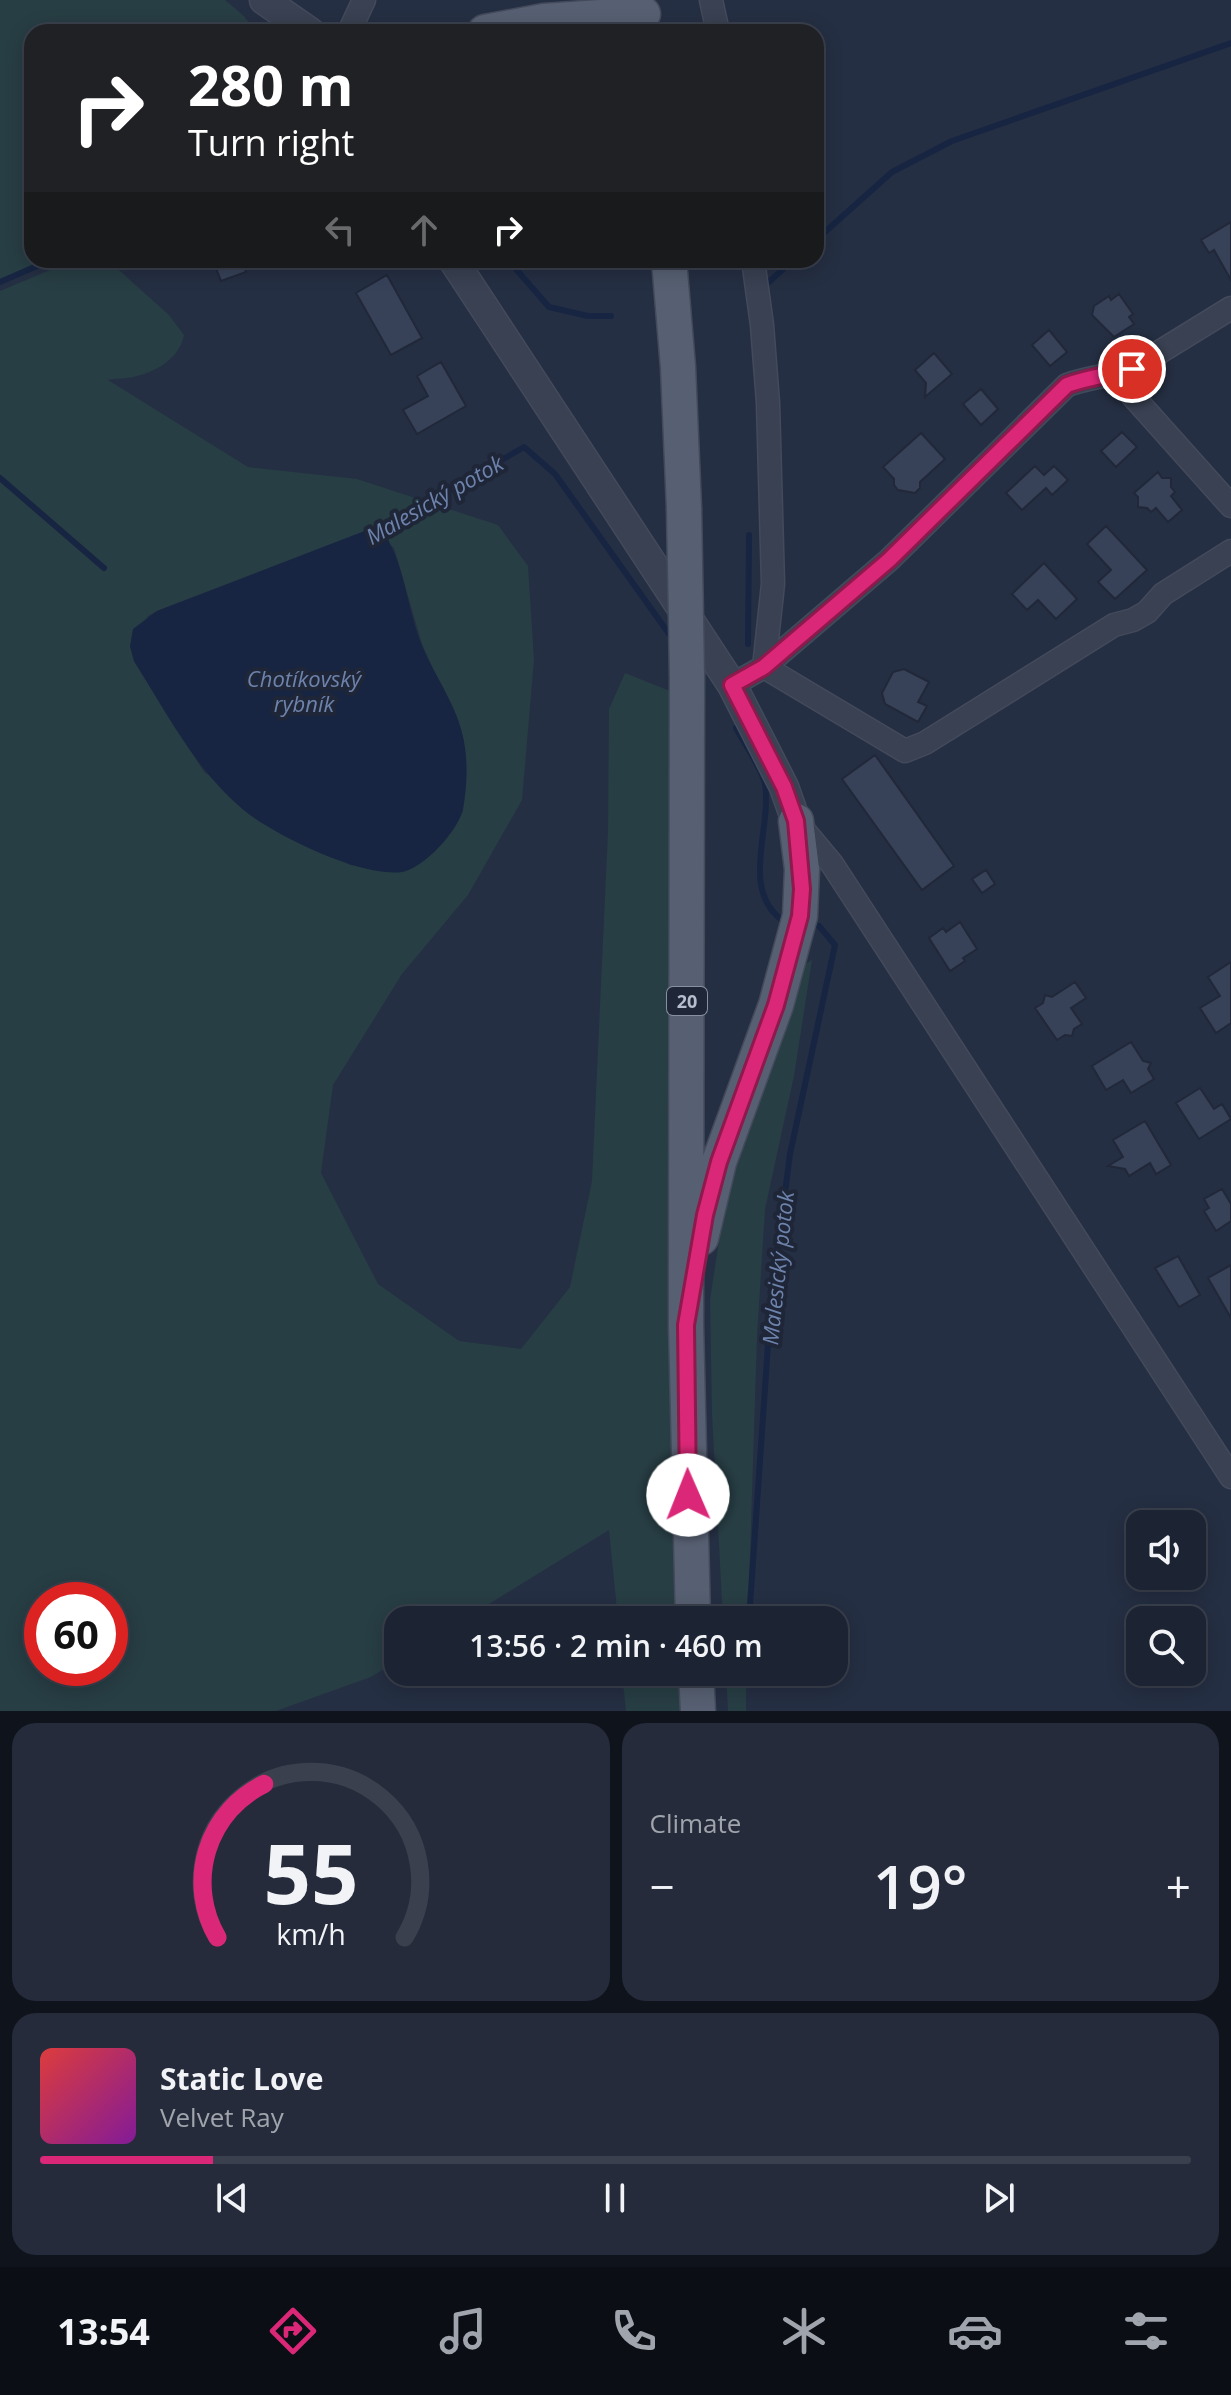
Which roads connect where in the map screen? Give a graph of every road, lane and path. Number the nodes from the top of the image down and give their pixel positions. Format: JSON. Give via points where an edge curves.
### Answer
{"nodes":[{"id":1,"x":264,"y":0,"type":"edge"},
{"id":2,"x":364,"y":0,"type":"edge"},
{"id":3,"x":711,"y":0,"type":"edge"},
{"id":4,"x":643,"y":15,"type":"edge"},
{"id":5,"x":298,"y":24,"type":"edge"},
{"id":6,"x":353,"y":24,"type":"edge"},
{"id":7,"x":528,"y":24,"type":"edge"},
{"id":8,"x":716,"y":24,"type":"edge"},
{"id":9,"x":458,"y":268,"type":"edge"},
{"id":10,"x":670,"y":268,"type":"edge"},
{"id":11,"x":754,"y":268,"type":"edge"},
{"id":12,"x":1231,"y":308,"type":"edge"},
{"id":13,"x":1113,"y":374,"type":"junction"},
{"id":14,"x":1231,"y":506,"type":"edge"},
{"id":15,"x":1231,"y":551,"type":"edge"},
{"id":16,"x":764,"y":667,"type":"junction"},
{"id":17,"x":732,"y":685,"type":"junction"},
{"id":18,"x":796,"y":821,"type":"junction"},
{"id":19,"x":686,"y":1325,"type":"junction"},
{"id":20,"x":1231,"y":1477,"type":"edge"},
{"id":21,"x":693,"y":1606,"type":"edge"},
{"id":22,"x":697,"y":1686,"type":"edge"},
{"id":23,"x":698,"y":1711,"type":"edge"}],
"edges":[{"from":1,"to":5,"type":"street"},
{"from":2,"to":6,"type":"street"},
{"from":3,"to":8,"type":"street"},
{"from":4,"to":7,"type":"main road"},
{"from":9,"to":17,"type":"street"},
{"from":10,"to":19,"type":"main road","number":"20","bridge":true,"via":[[684,508],[687,676]]},
{"from":11,"to":16,"type":"street","via":[[768,403],[772,539]]},
{"from":12,"to":13,"type":"street"},
{"from":13,"to":14,"type":"street"},
{"from":13,"to":16,"type":"street","via":[[1067,385],[889,560]]},
{"from":15,"to":16,"type":"street","via":[[1163,594],[1137,618],[1114,625],[905,751]]},
{"from":16,"to":17,"type":"street"},
{"from":17,"to":18,"type":"street"},
{"from":18,"to":19,"type":"main road","via":[[800,916],[776,1005],[719,1162]]},
{"from":18,"to":20,"type":"street","via":[[832,864]]},
{"from":19,"to":21,"type":"main road","number":"20"},
{"from":22,"to":23,"type":"main road"}]}
